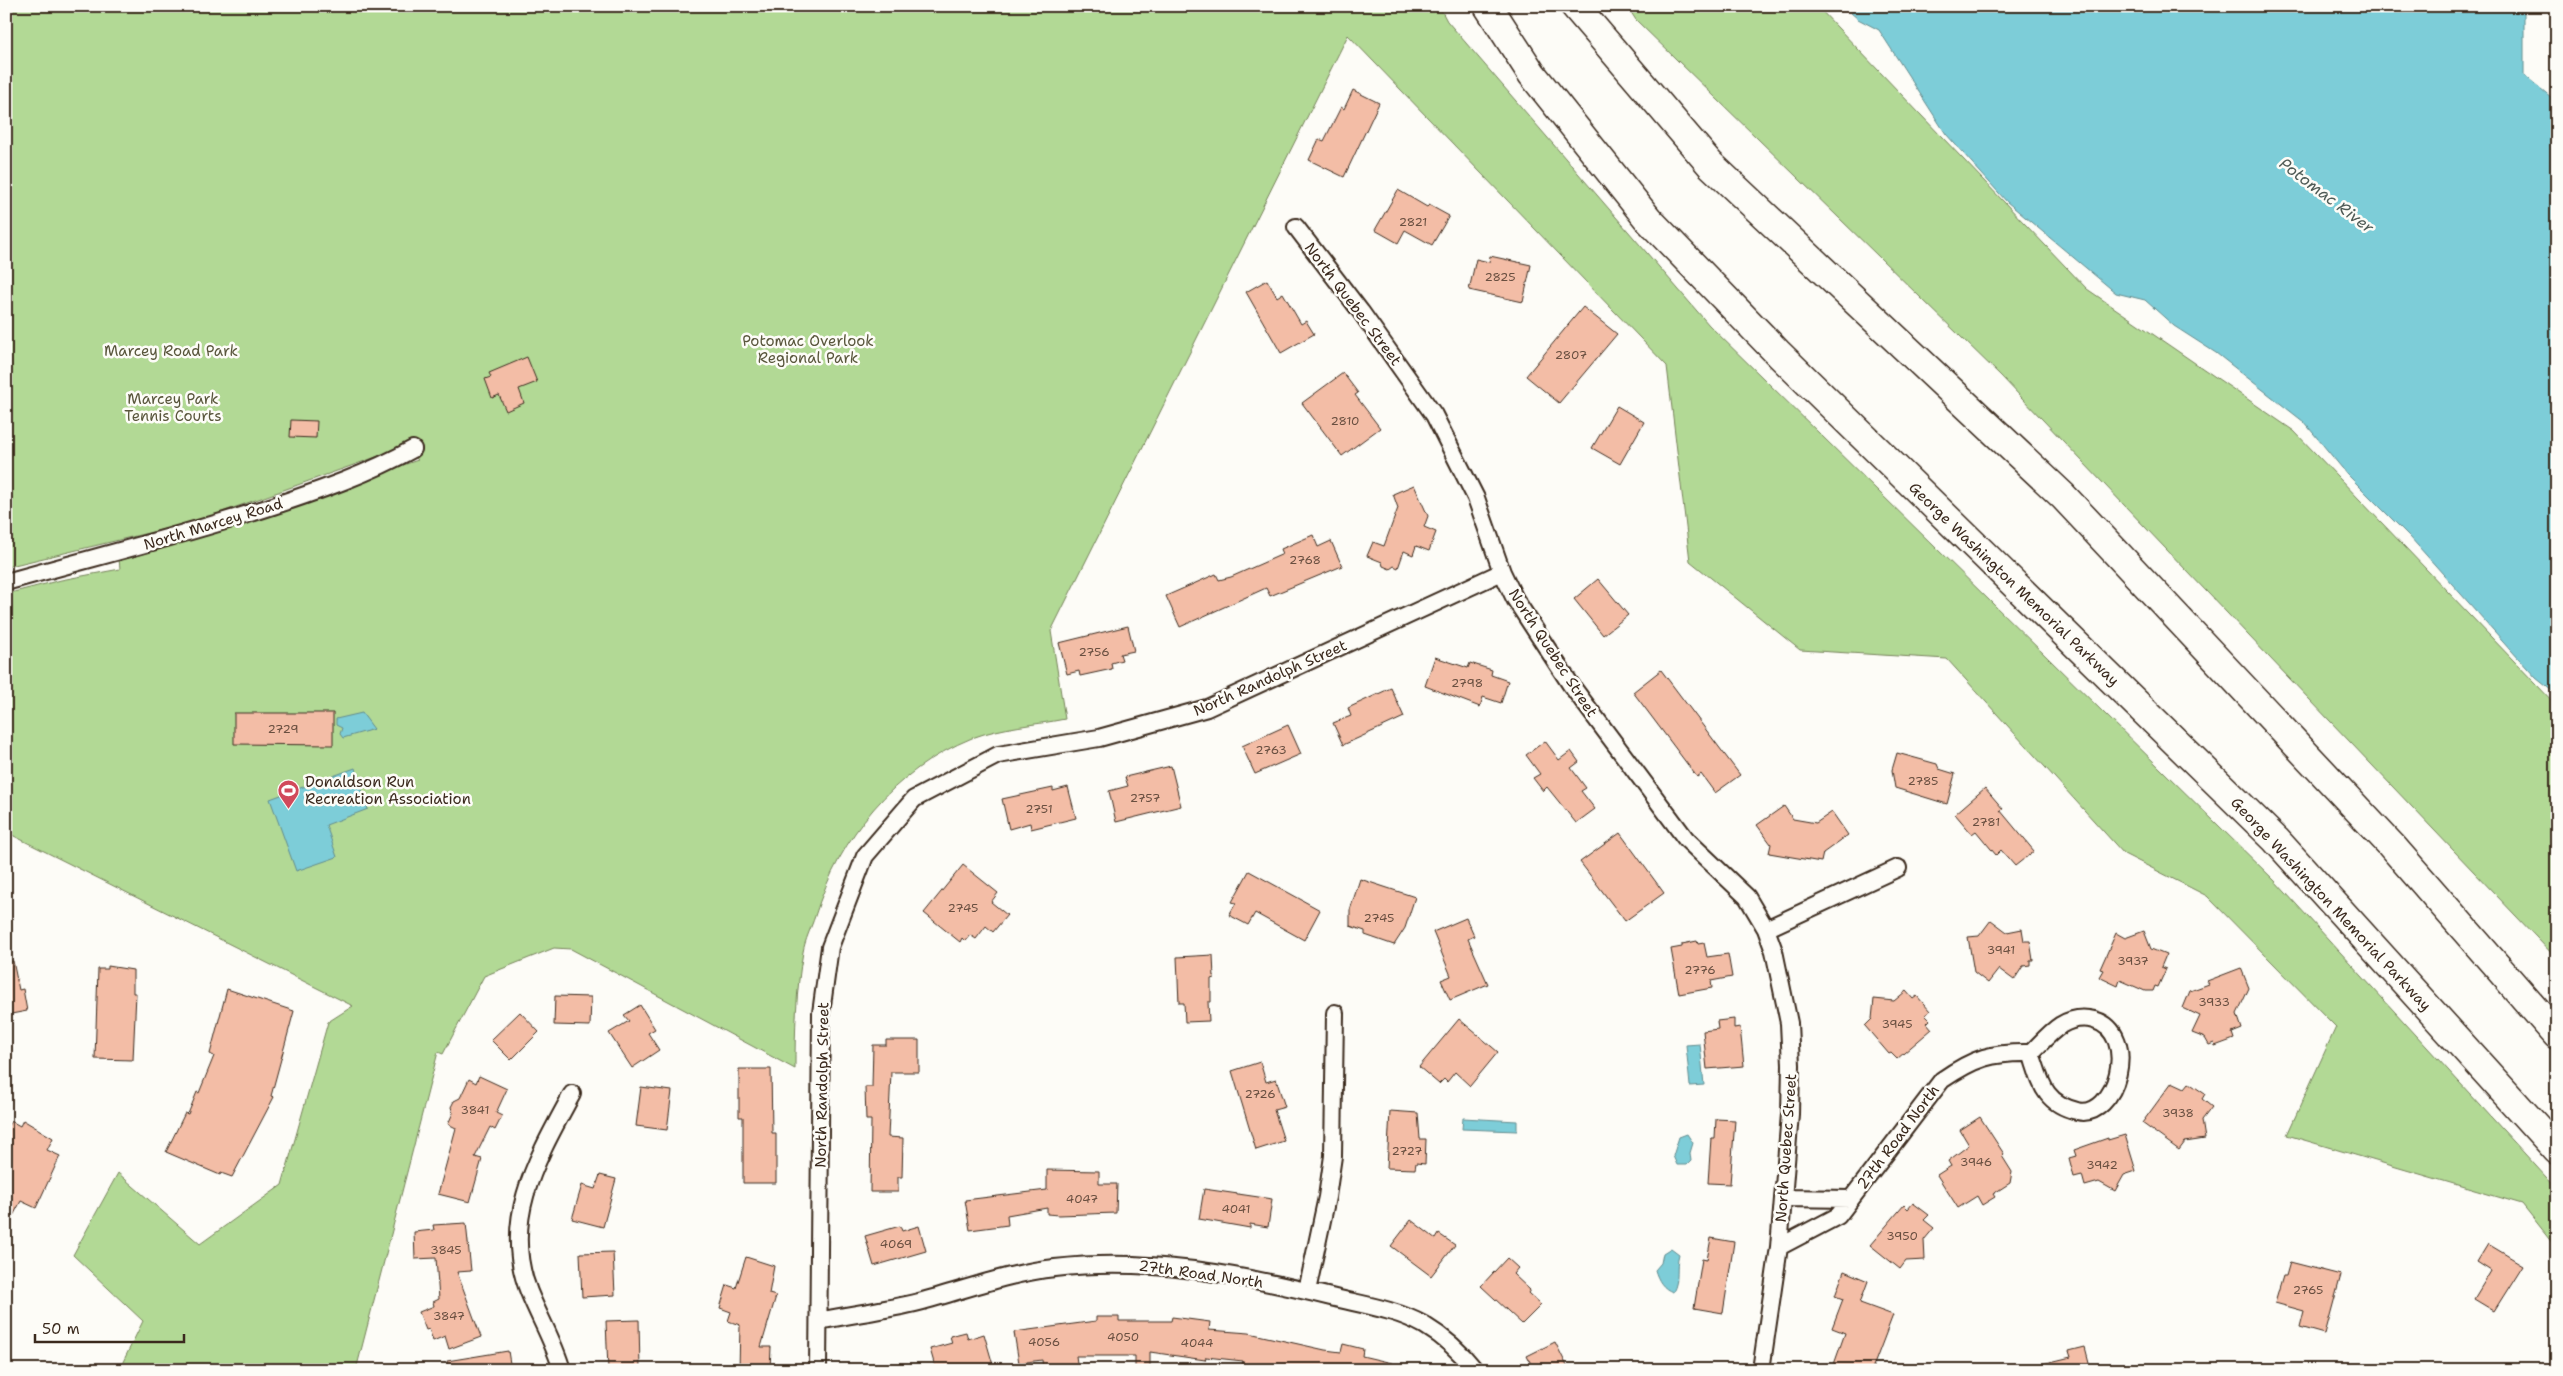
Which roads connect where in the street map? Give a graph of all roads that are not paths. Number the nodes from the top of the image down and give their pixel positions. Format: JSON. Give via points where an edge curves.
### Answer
{"nodes":[{"id":1,"x":1488,"y":6,"type":"edge"},
{"id":2,"x":1575,"y":6,"type":"edge"},
{"id":3,"x":1296,"y":227,"type":"dead end"},
{"id":4,"x":413,"y":450,"type":"dead end"},
{"id":5,"x":1502,"y":572,"type":"junction"},
{"id":6,"x":6,"y":582,"type":"edge"},
{"id":7,"x":1898,"y":868,"type":"dead end"},
{"id":8,"x":1766,"y":929,"type":"junction"},
{"id":9,"x":1335,"y":1013,"type":"dead end"},
{"id":10,"x":2557,"y":1035,"type":"edge"},
{"id":11,"x":2031,"y":1053,"type":"junction"},
{"id":12,"x":572,"y":1094,"type":"dead end"},
{"id":13,"x":2557,"y":1150,"type":"edge"},
{"id":14,"x":1783,"y":1198,"type":"junction"},
{"id":15,"x":1850,"y":1199,"type":"junction"},
{"id":16,"x":1779,"y":1247,"type":"junction"},
{"id":17,"x":1306,"y":1291,"type":"junction"},
{"id":18,"x":819,"y":1321,"type":"junction"},
{"id":19,"x":562,"y":1370,"type":"edge"},
{"id":20,"x":818,"y":1370,"type":"edge"},
{"id":21,"x":1475,"y":1370,"type":"edge"},
{"id":22,"x":1761,"y":1370,"type":"edge"}],
"edges":[{"from":1,"to":13,"type":"highway","name":"George Washington Memorial Parkway","via":[[1532,74],[1648,220],[1777,352],[2276,840]]},
{"from":2,"to":10,"type":"highway","via":[[1710,164],[2063,496],[2391,845]]},
{"from":3,"to":5,"type":"street","name":"North Quebec Street","via":[[1434,415],[1476,498]]},
{"from":4,"to":6,"type":"street","name":"North Marcey Road","via":[[384,466],[326,489],[201,530]]},
{"from":5,"to":8,"type":"street","name":"North Quebec Street","via":[[1515,599],[1571,685],[1686,839],[1747,896]]},
{"from":5,"to":18,"type":"street","name":"North Randolph Street","via":[[1208,708],[1099,738],[998,755],[914,799],[865,856],[830,947],[821,1013]]},
{"from":7,"to":8,"type":"street"},
{"from":8,"to":14,"type":"street","name":"North Quebec Street","via":[[1774,951],[1789,1023],[1790,1114]]},
{"from":9,"to":17,"type":"street","via":[[1333,1156]]},
{"from":11,"to":11,"type":"street","via":[[2043,1087],[2051,1100],[2063,1108],[2080,1112],[2095,1110],[2106,1102],[2120,1056],[2114,1032],[2104,1023],[2087,1018],[2073,1020],[2054,1031]]},
{"from":11,"to":15,"type":"street","name":"27th Road North","via":[[2001,1052],[1964,1065],[1942,1080]]},
{"from":12,"to":19,"type":"street","via":[[526,1187],[518,1239],[529,1292],[554,1343]]},
{"from":14,"to":15,"type":"street","name":"27th Road North"},
{"from":14,"to":16,"type":"street","name":"North Quebec Street"},
{"from":15,"to":16,"type":"street","name":"27th Road North","via":[[1838,1216]]},
{"from":16,"to":22,"type":"street","name":"North Quebec Street"},
{"from":17,"to":18,"type":"street","name":"27th Road North","via":[[1212,1272],[1151,1264],[1096,1264],[1052,1268],[980,1283],[919,1302]]},
{"from":17,"to":21,"type":"street","name":"27th Road North","via":[[1395,1312],[1424,1325],[1447,1341]]},
{"from":18,"to":20,"type":"street","name":"North Randolph Street"}]}
